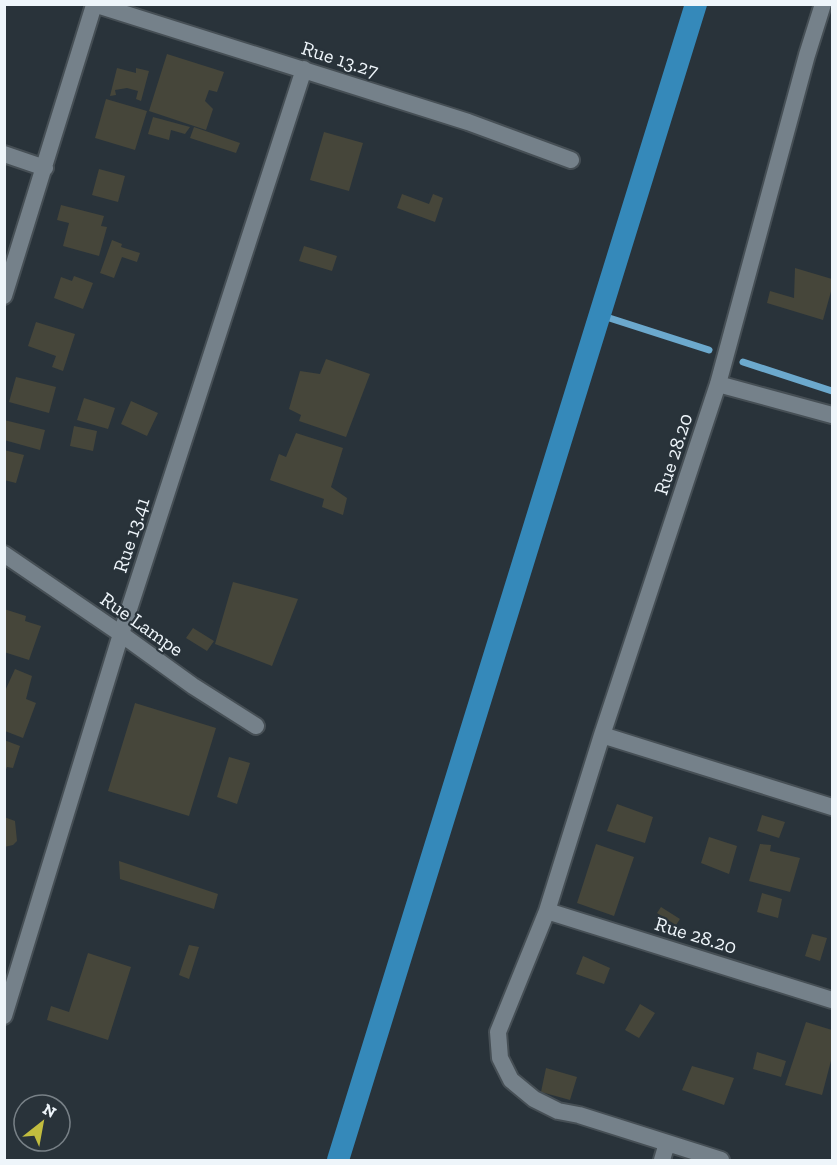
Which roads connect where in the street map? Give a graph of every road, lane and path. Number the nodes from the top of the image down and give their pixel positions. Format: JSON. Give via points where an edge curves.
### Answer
{"nodes":[{"id":1,"x":823,"y":4,"type":"edge"},
{"id":2,"x":94,"y":5,"type":"edge"},
{"id":3,"x":304,"y":69,"type":"junction"},
{"id":4,"x":4,"y":154,"type":"edge"},
{"id":5,"x":571,"y":160,"type":"dead end"},
{"id":6,"x":45,"y":168,"type":"junction"},
{"id":7,"x":4,"y":296,"type":"edge"},
{"id":8,"x":718,"y":384,"type":"junction"},
{"id":9,"x":832,"y":415,"type":"edge"},
{"id":10,"x":4,"y":554,"type":"edge"},
{"id":11,"x":121,"y":634,"type":"junction"},
{"id":12,"x":256,"y":726,"type":"dead end"},
{"id":13,"x":602,"y":735,"type":"junction"},
{"id":14,"x":832,"y":807,"type":"edge"},
{"id":15,"x":546,"y":911,"type":"junction"},
{"id":16,"x":832,"y":1000,"type":"edge"},
{"id":17,"x":4,"y":1016,"type":"edge"},
{"id":18,"x":667,"y":1143,"type":"junction"},
{"id":19,"x":663,"y":1161,"type":"edge"},
{"id":20,"x":721,"y":1161,"type":"edge"}],
"edges":[{"from":1,"to":8,"type":"street","name":"Rue 28.20"},
{"from":2,"to":3,"type":"street","name":"Rue 13.27"},
{"from":2,"to":6,"type":"street"},
{"from":3,"to":5,"type":"street","name":"Rue 13.27"},
{"from":3,"to":11,"type":"street","name":"Rue 13.41"},
{"from":4,"to":6,"type":"street"},
{"from":6,"to":7,"type":"street"},
{"from":8,"to":9,"type":"street"},
{"from":8,"to":13,"type":"street","name":"Rue 28.20"},
{"from":10,"to":11,"type":"street","name":"Rue Lampe"},
{"from":11,"to":12,"type":"street","name":"Rue Lampe"},
{"from":11,"to":17,"type":"street","name":"Rue 13.41"},
{"from":13,"to":14,"type":"street"},
{"from":13,"to":15,"type":"street","name":"Rue 28.20"},
{"from":15,"to":16,"type":"street","name":"Rue 28.20"},
{"from":15,"to":18,"type":"street","name":"Rue 28.20","via":[[498,1032],[500,1059],[511,1080],[534,1099],[558,1111]]},
{"from":18,"to":19,"type":"street"},
{"from":18,"to":20,"type":"street"}]}
